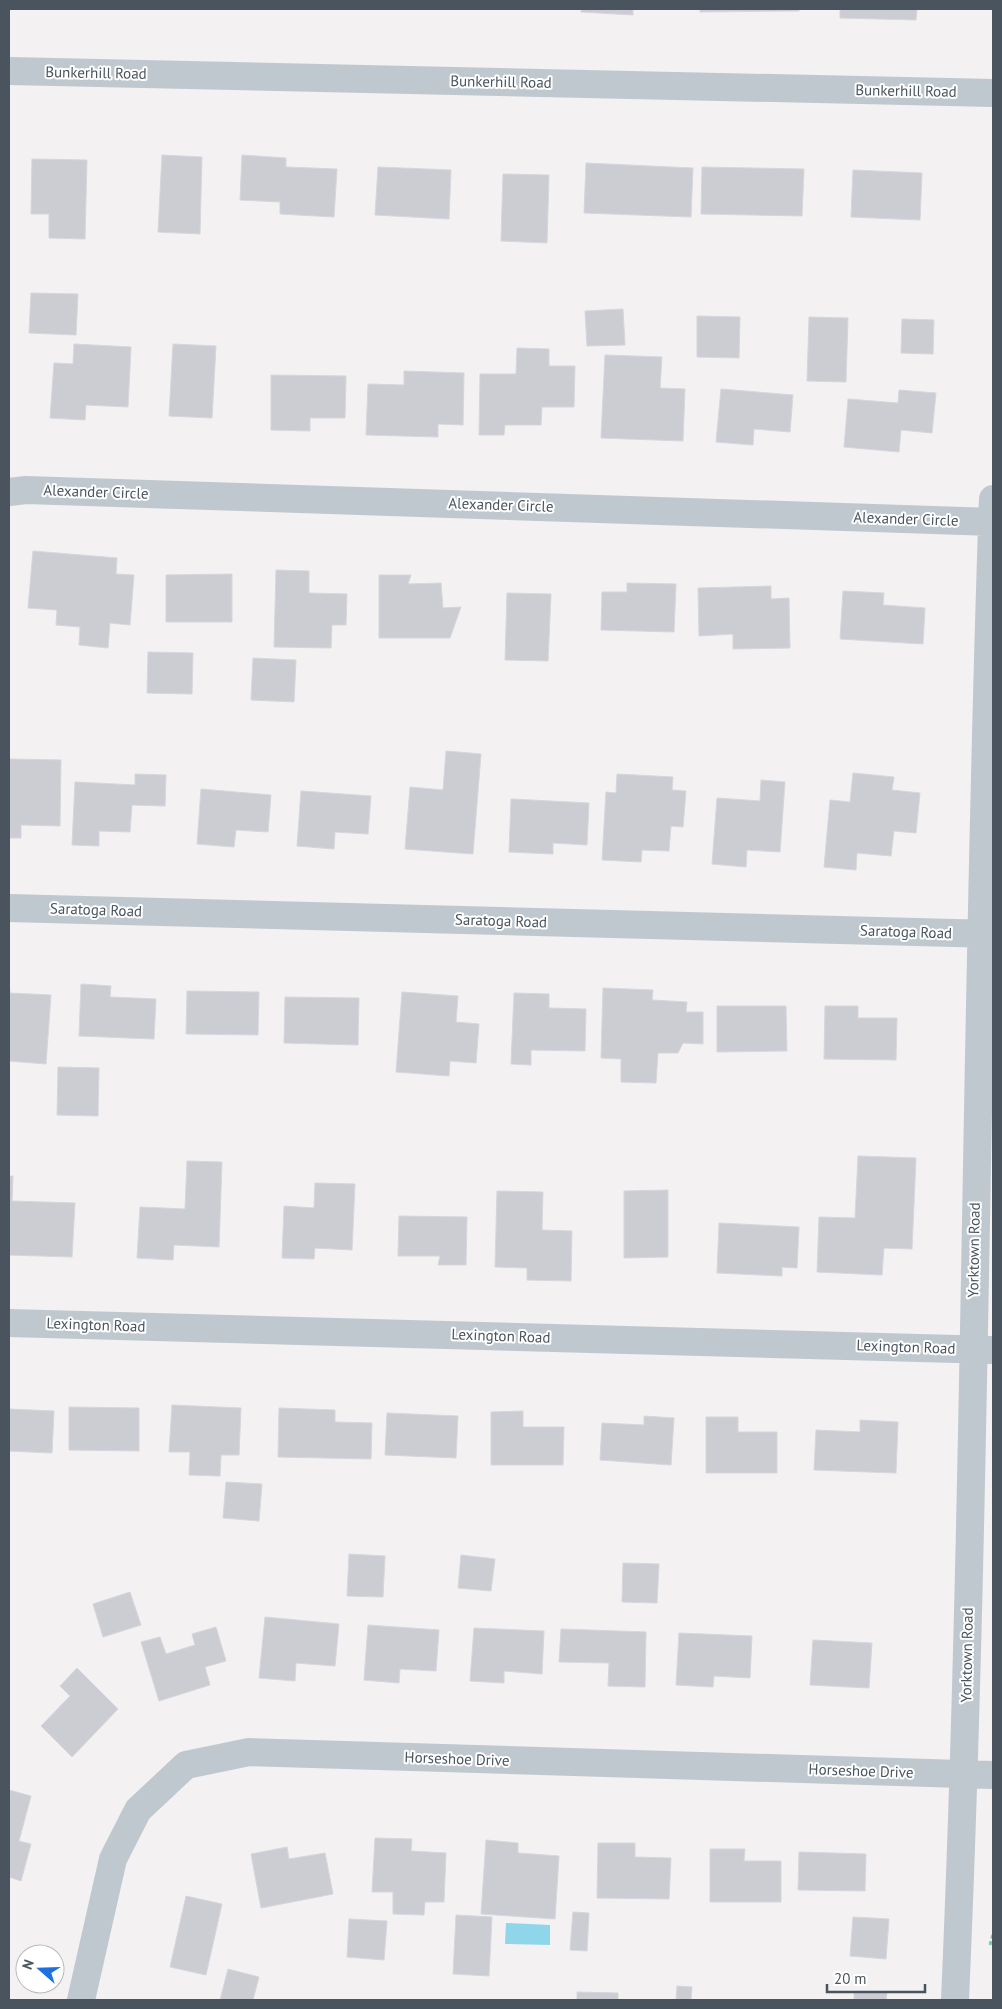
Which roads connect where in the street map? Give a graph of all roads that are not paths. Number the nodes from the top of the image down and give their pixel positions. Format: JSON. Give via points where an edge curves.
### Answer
{"nodes":[{"id":1,"x":9,"y":71,"type":"edge"},
{"id":2,"x":993,"y":93,"type":"edge"},
{"id":3,"x":9,"y":492,"type":"edge"},
{"id":4,"x":993,"y":514,"type":"edge"},
{"id":5,"x":9,"y":908,"type":"edge"},
{"id":6,"x":986,"y":934,"type":"edge"},
{"id":7,"x":9,"y":1323,"type":"edge"},
{"id":8,"x":983,"y":1349,"type":"edge"},
{"id":9,"x":965,"y":1774,"type":"junction"},
{"id":10,"x":993,"y":1775,"type":"edge"},
{"id":11,"x":81,"y":2000,"type":"edge"},
{"id":12,"x":955,"y":2000,"type":"edge"}],
"edges":[{"from":1,"to":2,"type":"street","name":"Bunkerhill Road"},
{"from":3,"to":4,"type":"street","name":"Alexander Circle"},
{"from":4,"to":6,"type":"street","name":"Yorktown Road"},
{"from":5,"to":6,"type":"street","name":"Saratoga Road"},
{"from":6,"to":8,"type":"street","name":"Yorktown Road"},
{"from":7,"to":8,"type":"street","name":"Lexington Road"},
{"from":8,"to":9,"type":"street","name":"Yorktown Road"},
{"from":9,"to":10,"type":"street","name":"Horseshoe Drive"},
{"from":9,"to":11,"type":"street","name":"Horseshoe Drive","via":[[249,1752],[186,1765],[138,1810],[113,1859]]},
{"from":9,"to":12,"type":"street","name":"Yorktown Road"}]}
